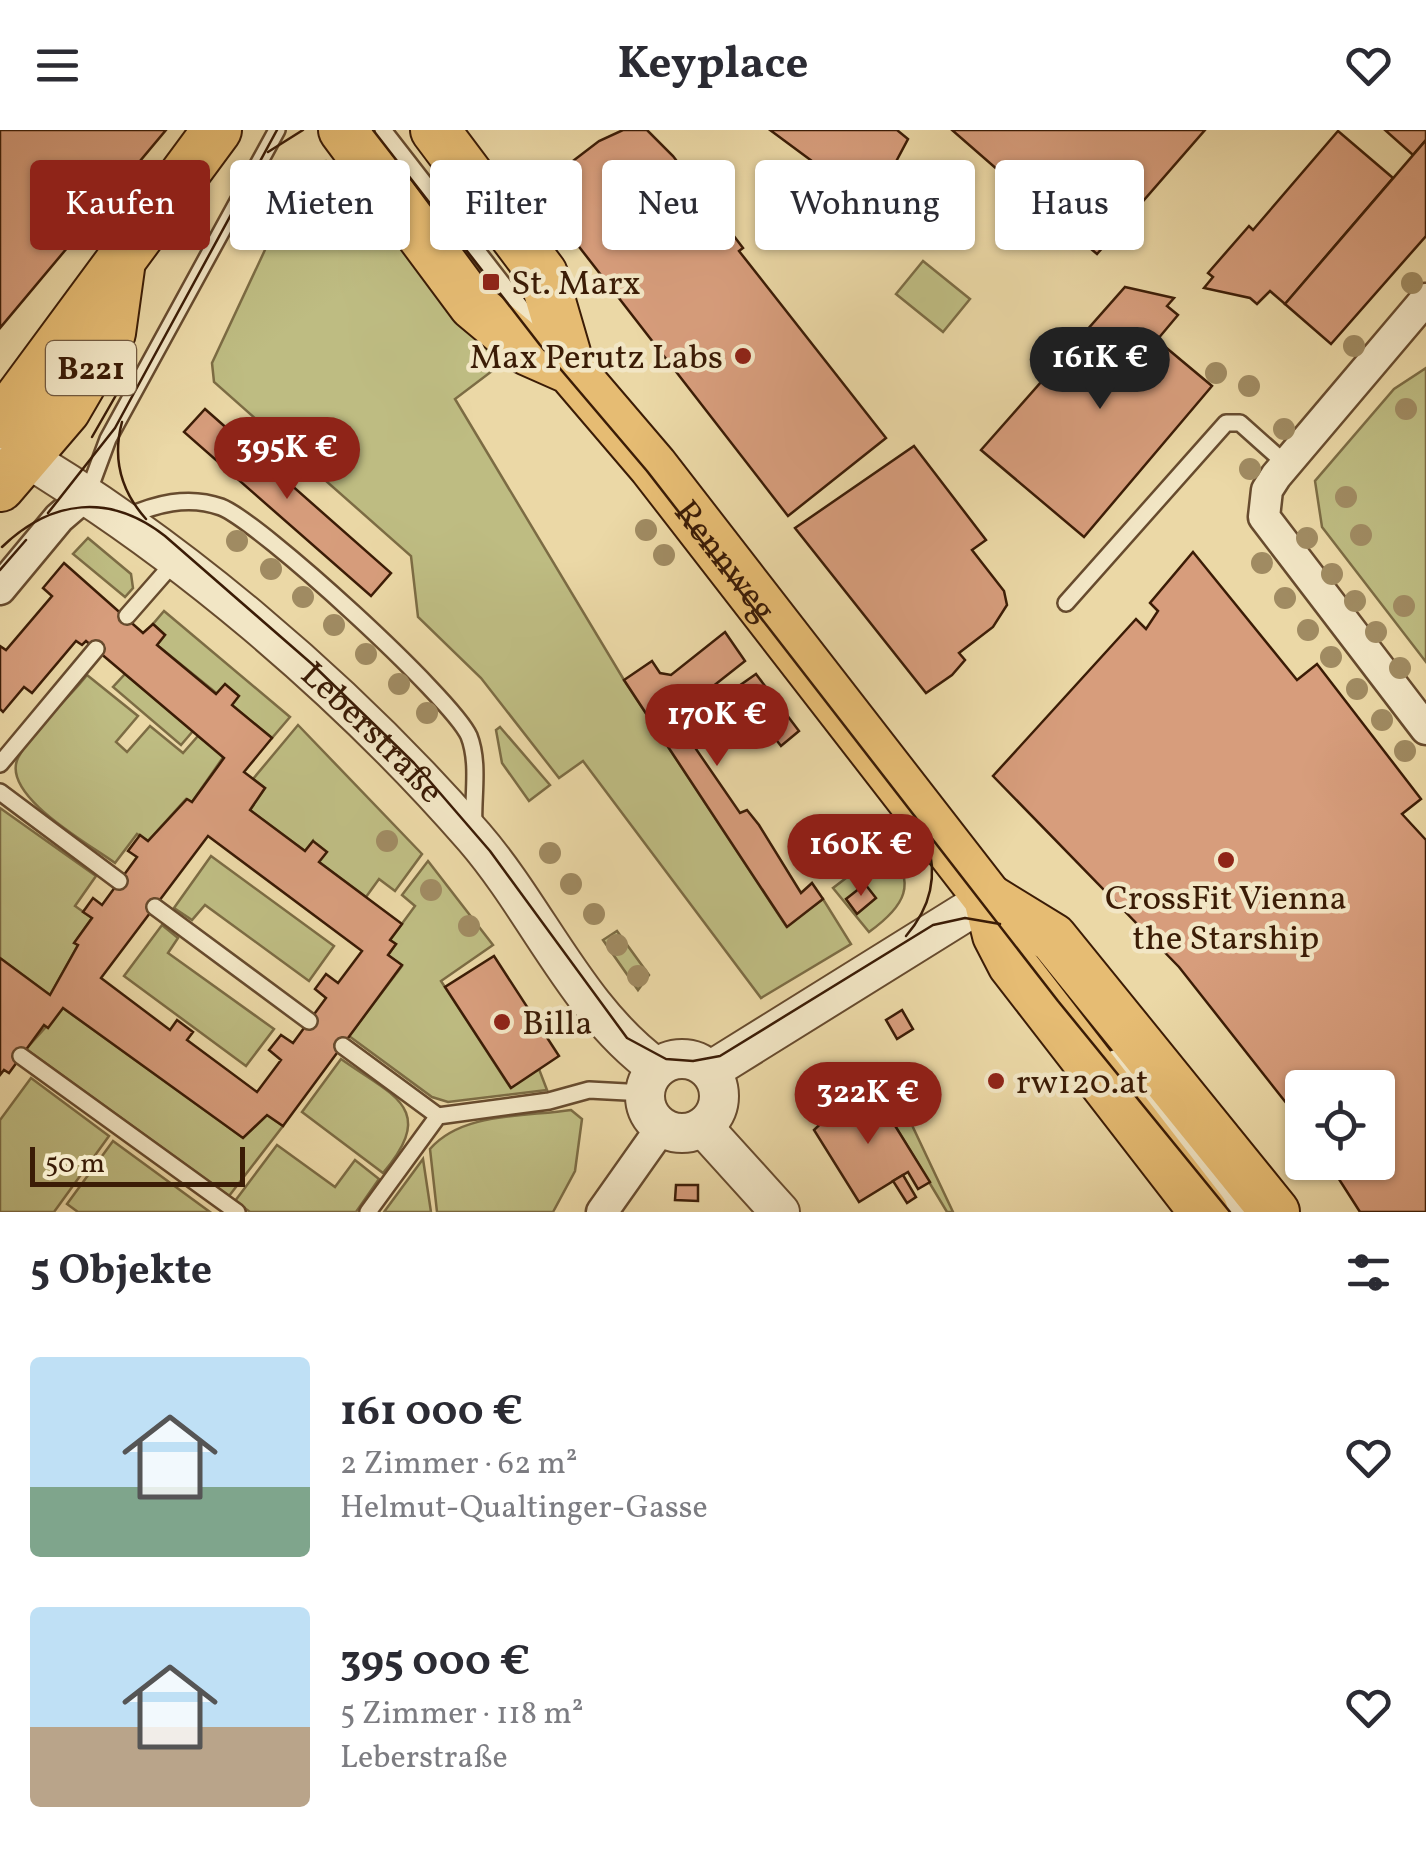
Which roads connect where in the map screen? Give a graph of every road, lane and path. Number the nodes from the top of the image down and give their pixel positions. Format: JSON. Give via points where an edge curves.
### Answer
{"nodes":[{"id":1,"x":217,"y":130,"type":"edge"},
{"id":2,"x":277,"y":130,"type":"edge"},
{"id":3,"x":343,"y":130,"type":"edge"},
{"id":4,"x":383,"y":130,"type":"edge"},
{"id":5,"x":435,"y":130,"type":"edge"},
{"id":6,"x":1426,"y":299,"type":"edge"},
{"id":7,"x":571,"y":370,"type":"junction"},
{"id":8,"x":7,"y":453,"type":"edge"},
{"id":9,"x":1286,"y":464,"type":"junction"},
{"id":10,"x":88,"y":493,"type":"junction"},
{"id":11,"x":123,"y":518,"type":"junction"},
{"id":12,"x":176,"y":560,"type":"junction"},
{"id":13,"x":0,"y":589,"type":"edge"},
{"id":14,"x":1066,"y":603,"type":"dead end"},
{"id":15,"x":127,"y":616,"type":"dead end"},
{"id":16,"x":96,"y":649,"type":"dead end"},
{"id":17,"x":1426,"y":729,"type":"edge"},
{"id":18,"x":0,"y":764,"type":"edge"},
{"id":19,"x":0,"y":792,"type":"edge"},
{"id":20,"x":474,"y":837,"type":"junction"},
{"id":21,"x":120,"y":880,"type":"dead end"},
{"id":22,"x":988,"y":898,"type":"junction"},
{"id":23,"x":155,"y":907,"type":"dead end"},
{"id":24,"x":1024,"y":946,"type":"dead end"},
{"id":25,"x":309,"y":1021,"type":"dead end"},
{"id":26,"x":343,"y":1046,"type":"dead end"},
{"id":27,"x":1106,"y":1049,"type":"dead end"},
{"id":28,"x":21,"y":1056,"type":"dead end"},
{"id":29,"x":710,"y":1071,"type":"junction"},
{"id":30,"x":651,"y":1081,"type":"junction"},
{"id":31,"x":438,"y":1116,"type":"junction"},
{"id":32,"x":662,"y":1127,"type":"junction"},
{"id":33,"x":703,"y":1127,"type":"junction"},
{"id":34,"x":237,"y":1212,"type":"edge"},
{"id":35,"x":368,"y":1212,"type":"edge"},
{"id":36,"x":602,"y":1212,"type":"edge"},
{"id":37,"x":780,"y":1212,"type":"edge"},
{"id":38,"x":1204,"y":1212,"type":"edge"},
{"id":39,"x":1238,"y":1212,"type":"edge"},
{"id":40,"x":1275,"y":1212,"type":"edge"}],
"edges":[{"from":1,"to":8,"type":"main road","number":"B221","via":[[121,265],[112,333],[66,410]]},
{"from":2,"to":10,"type":"lane","via":[[108,439]]},
{"from":3,"to":7,"type":"main road","name":"Rennweg","via":[[472,305],[528,350]]},
{"from":4,"to":7,"type":"lane"},
{"from":5,"to":7,"type":"main road","name":"Rennweg","via":[[543,274]]},
{"from":6,"to":9,"type":"street"},
{"from":7,"to":22,"type":"main road","name":"Rennweg"},
{"from":8,"to":10,"type":"street","name":"Leberstraße"},
{"from":9,"to":14,"type":"lane","via":[[1240,422],[1226,423]]},
{"from":9,"to":17,"type":"street","via":[[1265,500],[1272,533]]},
{"from":10,"to":11,"type":"street","name":"Leberstraße"},
{"from":10,"to":13,"type":"street"},
{"from":11,"to":12,"type":"street","name":"Leberstraße"},
{"from":11,"to":20,"type":"lane","via":[[176,502],[208,504],[238,516],[426,681],[468,736]]},
{"from":12,"to":15,"type":"lane"},
{"from":12,"to":20,"type":"street","name":"Leberstraße","via":[[371,730]]},
{"from":16,"to":18,"type":"lane"},
{"from":19,"to":21,"type":"lane"},
{"from":20,"to":30,"type":"street","name":"Leberstraße"},
{"from":22,"to":24,"type":"lane"},
{"from":22,"to":29,"type":"street"},
{"from":22,"to":38,"type":"main road","name":"Rennweg","via":[[1012,964]]},
{"from":22,"to":40,"type":"main road","name":"Rennweg","via":[[1053,938]]},
{"from":23,"to":25,"type":"lane"},
{"from":26,"to":31,"type":"lane"},
{"from":27,"to":39,"type":"lane"},
{"from":28,"to":34,"type":"lane"},
{"from":29,"to":30,"type":"street","via":[[684,1058]]},
{"from":29,"to":33,"type":"street","via":[[720,1095]]},
{"from":30,"to":31,"type":"lane"},
{"from":30,"to":32,"type":"street","via":[[652,1118]]},
{"from":31,"to":35,"type":"lane"},
{"from":32,"to":33,"type":"street","via":[[682,1133]]},
{"from":32,"to":36,"type":"street"},
{"from":33,"to":37,"type":"street"}]}
